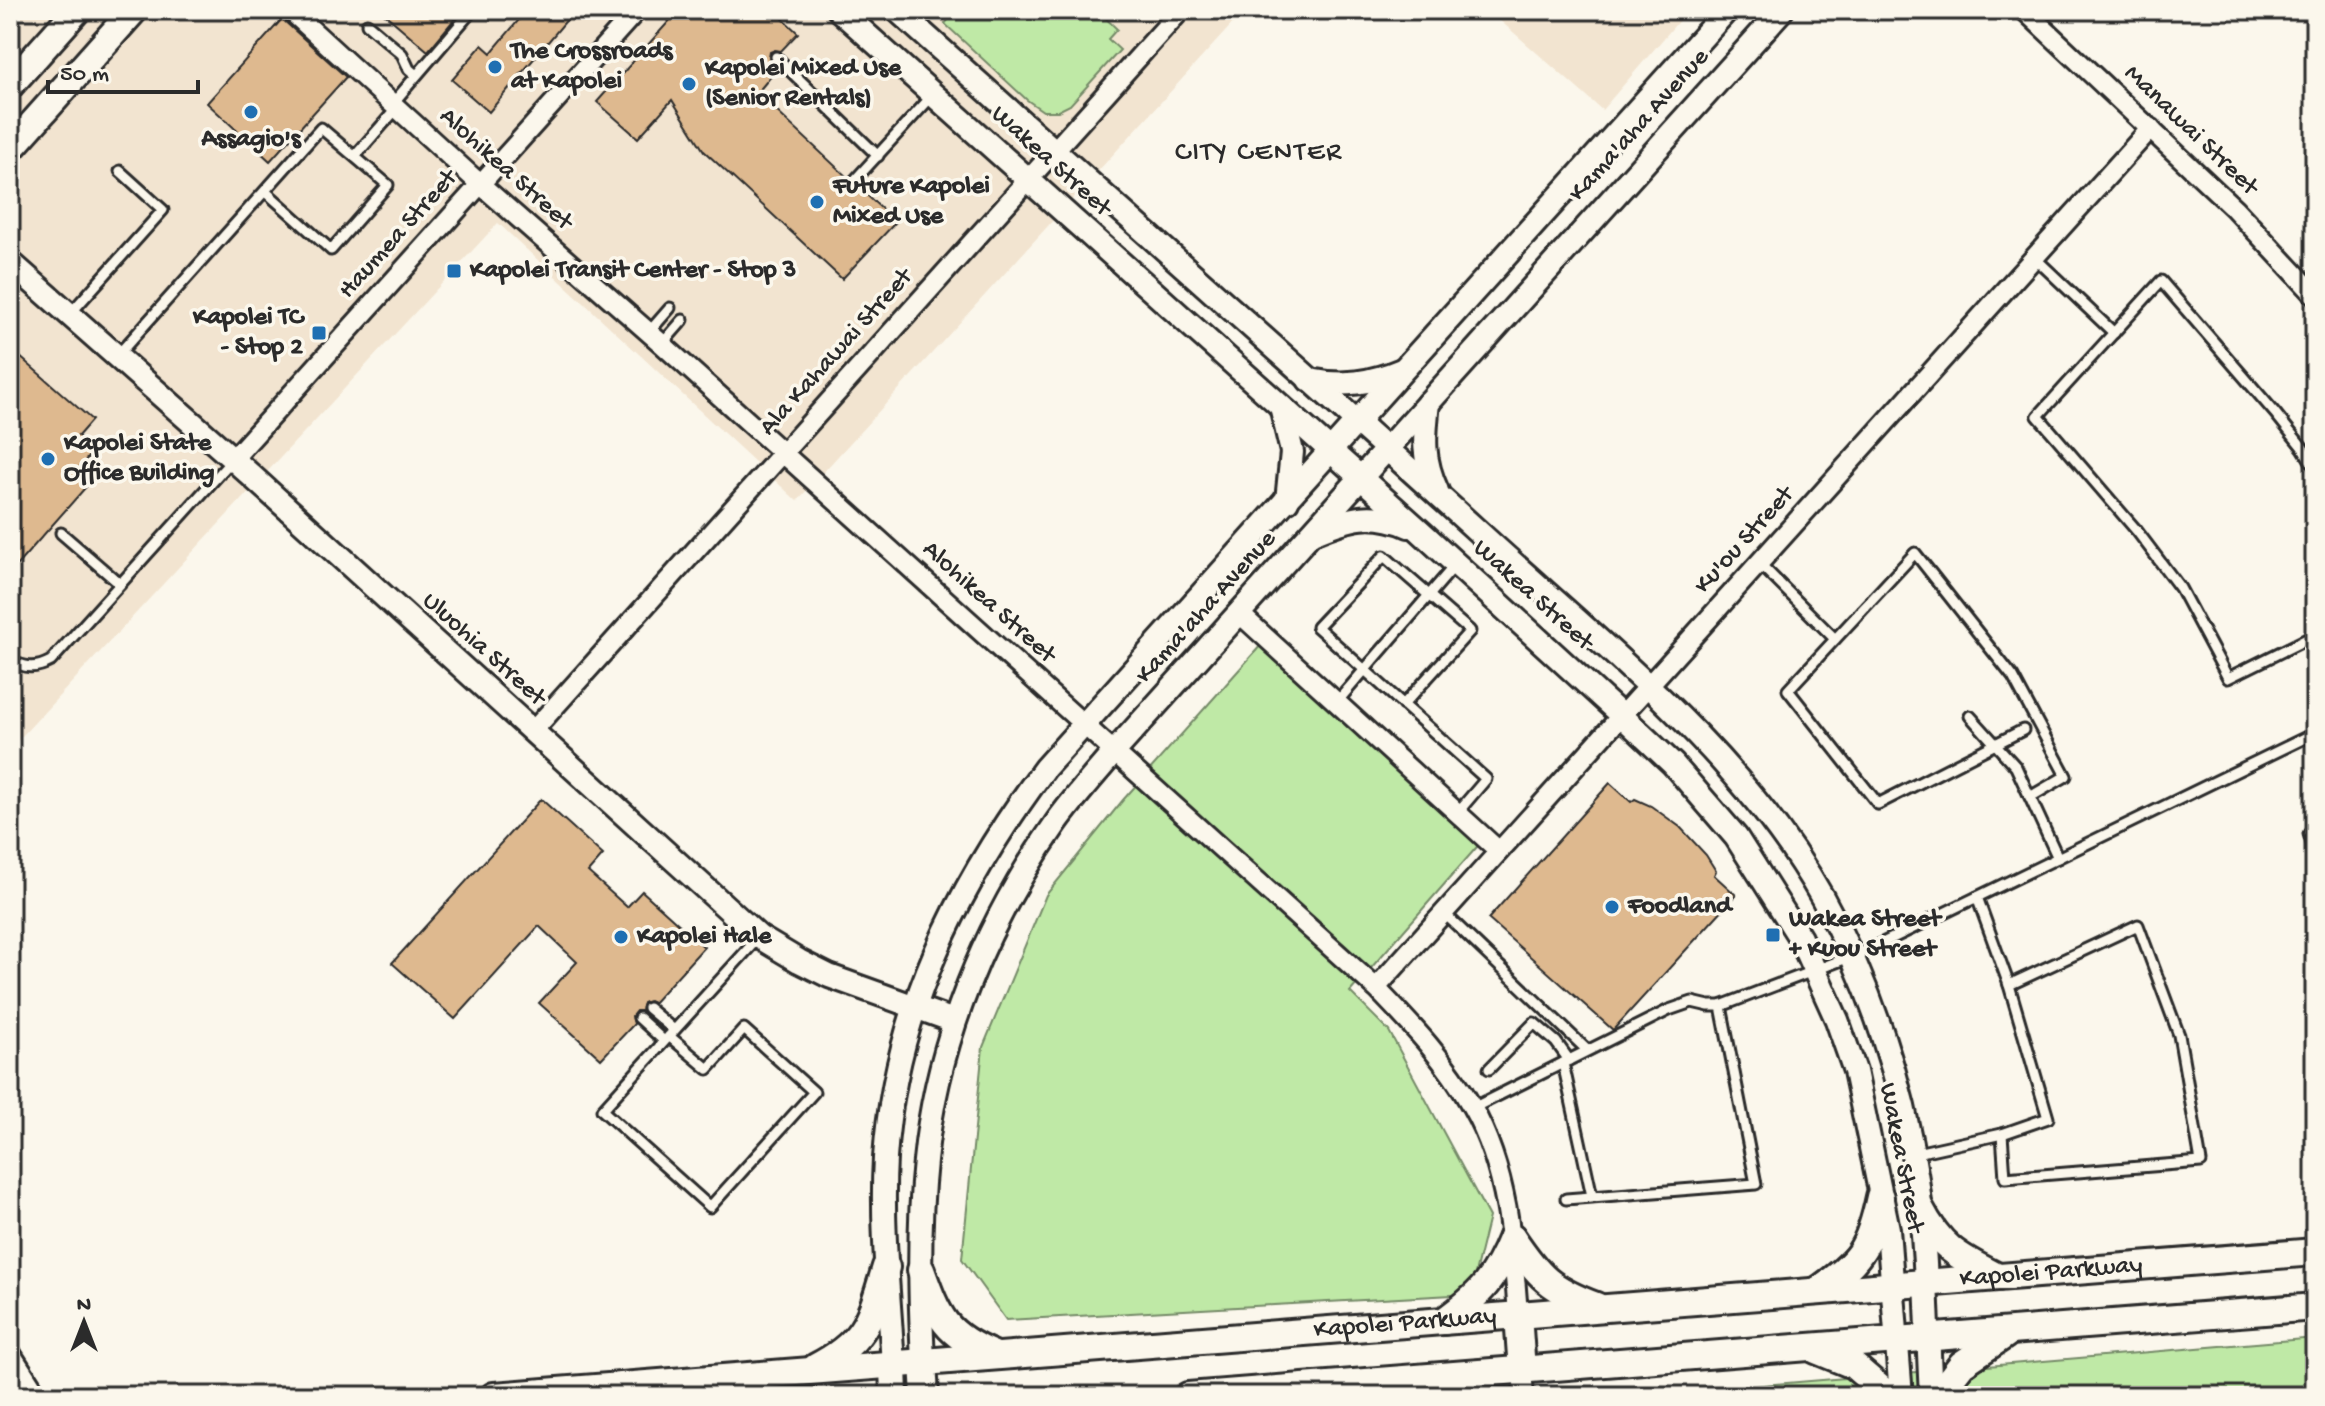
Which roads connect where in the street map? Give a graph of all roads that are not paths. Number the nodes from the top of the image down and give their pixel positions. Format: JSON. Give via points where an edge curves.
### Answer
{"nodes":[{"id":1,"x":77,"y":10,"type":"edge"},
{"id":2,"x":134,"y":10,"type":"edge"},
{"id":3,"x":290,"y":10,"type":"edge"},
{"id":4,"x":470,"y":10,"type":"edge"},
{"id":5,"x":637,"y":10,"type":"edge"},
{"id":6,"x":839,"y":10,"type":"edge"},
{"id":7,"x":897,"y":10,"type":"edge"},
{"id":8,"x":1181,"y":10,"type":"edge"},
{"id":9,"x":1727,"y":10,"type":"edge"},
{"id":10,"x":1782,"y":10,"type":"edge"},
{"id":11,"x":2024,"y":10,"type":"edge"},
{"id":12,"x":367,"y":24,"type":"dead end"},
{"id":13,"x":776,"y":57,"type":"dead end"},
{"id":14,"x":416,"y":75,"type":"junction"},
{"id":15,"x":10,"y":85,"type":"edge"},
{"id":16,"x":933,"y":95,"type":"junction"},
{"id":17,"x":395,"y":105,"type":"junction"},
{"id":18,"x":2151,"y":128,"type":"junction"},
{"id":19,"x":10,"y":149,"type":"edge"},
{"id":20,"x":1055,"y":152,"type":"junction"},
{"id":21,"x":355,"y":156,"type":"junction"},
{"id":22,"x":878,"y":156,"type":"junction"},
{"id":23,"x":120,"y":171,"type":"dead end"},
{"id":24,"x":1029,"y":180,"type":"junction"},
{"id":25,"x":853,"y":182,"type":"dead end"},
{"id":26,"x":480,"y":184,"type":"junction"},
{"id":27,"x":265,"y":191,"type":"junction"},
{"id":28,"x":2035,"y":258,"type":"junction"},
{"id":29,"x":10,"y":262,"type":"edge"},
{"id":30,"x":2315,"y":295,"type":"edge"},
{"id":31,"x":670,"y":308,"type":"dead end"},
{"id":32,"x":69,"y":315,"type":"junction"},
{"id":33,"x":683,"y":320,"type":"dead end"},
{"id":34,"x":2114,"y":333,"type":"junction"},
{"id":35,"x":655,"y":338,"type":"junction"},
{"id":36,"x":116,"y":357,"type":"junction"},
{"id":37,"x":1407,"y":368,"type":"junction"},
{"id":38,"x":1309,"y":380,"type":"junction"},
{"id":39,"x":1428,"y":403,"type":"junction"},
{"id":40,"x":1281,"y":408,"type":"junction"},
{"id":41,"x":1357,"y":423,"type":"junction"},
{"id":42,"x":2315,"y":440,"type":"edge"},
{"id":43,"x":2303,"y":448,"type":"junction"},
{"id":44,"x":1387,"y":449,"type":"junction"},
{"id":45,"x":1331,"y":452,"type":"junction"},
{"id":46,"x":782,"y":453,"type":"junction"},
{"id":47,"x":233,"y":459,"type":"junction"},
{"id":48,"x":2315,"y":468,"type":"edge"},
{"id":49,"x":1361,"y":478,"type":"junction"},
{"id":50,"x":1439,"y":496,"type":"junction"},
{"id":51,"x":1287,"y":501,"type":"junction"},
{"id":52,"x":1419,"y":530,"type":"junction"},
{"id":53,"x":61,"y":533,"type":"dead end"},
{"id":54,"x":1310,"y":534,"type":"junction"},
{"id":55,"x":1759,"y":563,"type":"junction"},
{"id":56,"x":1456,"y":564,"type":"junction"},
{"id":57,"x":120,"y":584,"type":"junction"},
{"id":58,"x":1428,"y":596,"type":"junction"},
{"id":59,"x":1240,"y":614,"type":"junction"},
{"id":60,"x":2315,"y":635,"type":"edge"},
{"id":61,"x":1835,"y":639,"type":"junction"},
{"id":62,"x":10,"y":659,"type":"edge"},
{"id":63,"x":1364,"y":670,"type":"junction"},
{"id":64,"x":1648,"y":687,"type":"junction"},
{"id":65,"x":1336,"y":703,"type":"junction"},
{"id":66,"x":1403,"y":705,"type":"junction"},
{"id":67,"x":1622,"y":716,"type":"junction"},
{"id":68,"x":1970,"y":716,"type":"dead end"},
{"id":69,"x":1084,"y":724,"type":"junction"},
{"id":70,"x":2023,"y":730,"type":"dead end"},
{"id":71,"x":532,"y":732,"type":"junction"},
{"id":72,"x":2315,"y":733,"type":"edge"},
{"id":73,"x":1995,"y":744,"type":"junction"},
{"id":74,"x":1114,"y":752,"type":"junction"},
{"id":75,"x":2030,"y":797,"type":"junction"},
{"id":76,"x":1457,"y":813,"type":"junction"},
{"id":77,"x":2315,"y":831,"type":"edge"},
{"id":78,"x":1499,"y":851,"type":"junction"},
{"id":79,"x":2315,"y":852,"type":"edge"},
{"id":80,"x":2058,"y":858,"type":"junction"},
{"id":81,"x":1977,"y":897,"type":"junction"},
{"id":82,"x":1444,"y":913,"type":"junction"},
{"id":83,"x":759,"y":937,"type":"junction"},
{"id":84,"x":1852,"y":957,"type":"junction"},
{"id":85,"x":1816,"y":970,"type":"junction"},
{"id":86,"x":2009,"y":985,"type":"junction"},
{"id":87,"x":1376,"y":988,"type":"junction"},
{"id":88,"x":1721,"y":1006,"type":"junction"},
{"id":89,"x":648,"y":1008,"type":"dead end"},
{"id":90,"x":915,"y":1008,"type":"junction"},
{"id":91,"x":639,"y":1018,"type":"dead end"},
{"id":92,"x":954,"y":1021,"type":"junction"},
{"id":93,"x":669,"y":1036,"type":"junction"},
{"id":94,"x":1587,"y":1050,"type":"junction"},
{"id":95,"x":1566,"y":1062,"type":"junction"},
{"id":96,"x":1489,"y":1069,"type":"dead end"},
{"id":97,"x":1473,"y":1108,"type":"junction"},
{"id":98,"x":2002,"y":1134,"type":"junction"},
{"id":99,"x":1912,"y":1154,"type":"junction"},
{"id":100,"x":1592,"y":1196,"type":"junction"},
{"id":101,"x":1880,"y":1197,"type":"junction"},
{"id":102,"x":1566,"y":1199,"type":"dead end"},
{"id":103,"x":1920,"y":1208,"type":"junction"},
{"id":104,"x":1512,"y":1237,"type":"junction"},
{"id":105,"x":2315,"y":1252,"type":"edge"},
{"id":106,"x":886,"y":1267,"type":"junction"},
{"id":107,"x":921,"y":1270,"type":"junction"},
{"id":108,"x":1998,"y":1277,"type":"junction"},
{"id":109,"x":1924,"y":1283,"type":"junction"},
{"id":110,"x":1892,"y":1285,"type":"junction"},
{"id":111,"x":1817,"y":1291,"type":"junction"},
{"id":112,"x":2315,"y":1307,"type":"edge"},
{"id":113,"x":1604,"y":1308,"type":"junction"},
{"id":114,"x":1518,"y":1315,"type":"junction"},
{"id":115,"x":1444,"y":1321,"type":"junction"},
{"id":116,"x":2010,"y":1332,"type":"junction"},
{"id":117,"x":1927,"y":1338,"type":"junction"},
{"id":118,"x":1897,"y":1340,"type":"junction"},
{"id":119,"x":1809,"y":1347,"type":"junction"},
{"id":120,"x":10,"y":1352,"type":"edge"},
{"id":121,"x":997,"y":1356,"type":"junction"},
{"id":122,"x":923,"y":1362,"type":"junction"},
{"id":123,"x":893,"y":1365,"type":"junction"},
{"id":124,"x":1522,"y":1370,"type":"junction"},
{"id":125,"x":806,"y":1371,"type":"junction"},
{"id":126,"x":10,"y":1377,"type":"edge"},
{"id":127,"x":12,"y":1396,"type":"edge"},
{"id":128,"x":38,"y":1396,"type":"edge"},
{"id":129,"x":494,"y":1396,"type":"edge"},
{"id":130,"x":894,"y":1396,"type":"edge"},
{"id":131,"x":925,"y":1396,"type":"edge"},
{"id":132,"x":1188,"y":1396,"type":"edge"},
{"id":133,"x":1524,"y":1396,"type":"edge"},
{"id":134,"x":1889,"y":1396,"type":"edge"},
{"id":135,"x":1901,"y":1396,"type":"edge"},
{"id":136,"x":1931,"y":1396,"type":"edge"},
{"id":137,"x":1937,"y":1396,"type":"edge"}],
"edges":[{"from":1,"to":15,"type":"main road"},
{"from":2,"to":19,"type":"main road"},
{"from":3,"to":17,"type":"street","name":"Alohikea Street"},
{"from":4,"to":14,"type":"lane"},
{"from":5,"to":26,"type":"street","name":"Haumea Street"},
{"from":6,"to":16,"type":"street","name":"Wakea Street"},
{"from":7,"to":20,"type":"street","name":"Wakea Street"},
{"from":8,"to":20,"type":"street","name":"Ala Kahawai Street"},
{"from":9,"to":37,"type":"street","name":"Kama'aha Avenue"},
{"from":10,"to":39,"type":"street","name":"Kama'aha Avenue"},
{"from":11,"to":18,"type":"street","name":"Manawai Street"},
{"from":12,"to":14,"type":"lane","via":[[402,54]]},
{"from":13,"to":22,"type":"lane"},
{"from":14,"to":17,"type":"lane"},
{"from":16,"to":22,"type":"lane"},
{"from":16,"to":24,"type":"street","name":"Wakea Street"},
{"from":17,"to":21,"type":"lane"},
{"from":17,"to":26,"type":"street","name":"Alohikea Street"},
{"from":18,"to":28,"type":"street","name":"Ku'ou Street"},
{"from":18,"to":30,"type":"street","name":"Manawai Street"},
{"from":20,"to":24,"type":"street","name":"Ala Kahawai Street"},
{"from":20,"to":38,"type":"street","name":"Wakea Street"},
{"from":21,"to":27,"type":"lane","via":[[321,128]]},
{"from":21,"to":27,"type":"lane","via":[[388,185],[331,250]]},
{"from":22,"to":25,"type":"lane"},
{"from":23,"to":32,"type":"lane","via":[[163,210]]},
{"from":24,"to":40,"type":"street","name":"Wakea Street"},
{"from":24,"to":46,"type":"street","name":"Ala Kahawai Street"},
{"from":26,"to":35,"type":"street","name":"Alohikea Street"},
{"from":26,"to":47,"type":"street","name":"Haumea Street"},
{"from":27,"to":36,"type":"lane"},
{"from":28,"to":34,"type":"lane"},
{"from":28,"to":55,"type":"street","name":"Ku'ou Street"},
{"from":29,"to":32,"type":"street","name":"Uluohia Street"},
{"from":31,"to":35,"type":"lane"},
{"from":32,"to":36,"type":"street","name":"Uluohia Street"},
{"from":33,"to":35,"type":"lane"},
{"from":34,"to":43,"type":"lane","via":[[2161,281]]},
{"from":34,"to":60,"type":"lane","via":[[2038,416],[2180,588],[2228,678]]},
{"from":35,"to":46,"type":"street","name":"Alohikea Street"},
{"from":36,"to":47,"type":"street","name":"Uluohia Street"},
{"from":37,"to":38,"type":"street","via":[[1353,385]]},
{"from":37,"to":41,"type":"street","name":"Kama'aha Avenue"},
{"from":38,"to":41,"type":"street","name":"Wakea Street"},
{"from":39,"to":44,"type":"street","name":"Kama'aha Avenue"},
{"from":39,"to":50,"type":"street","via":[[1424,450]]},
{"from":40,"to":45,"type":"street","name":"Wakea Street"},
{"from":40,"to":51,"type":"street","via":[[1292,452]]},
{"from":41,"to":44,"type":"street","name":"Wakea Street"},
{"from":41,"to":45,"type":"street","name":"Kama'aha Avenue"},
{"from":42,"to":43,"type":"lane"},
{"from":43,"to":48,"type":"lane"},
{"from":44,"to":49,"type":"street","name":"Kama'aha Avenue"},
{"from":44,"to":50,"type":"street","name":"Wakea Street"},
{"from":45,"to":49,"type":"street","name":"Wakea Street"},
{"from":45,"to":51,"type":"street","name":"Kama'aha Avenue"},
{"from":46,"to":69,"type":"street","name":"Alohikea Street"},
{"from":46,"to":71,"type":"street","name":"Ala Kahawai Street"},
{"from":47,"to":57,"type":"lane"},
{"from":47,"to":71,"type":"street","name":"Uluohia Street"},
{"from":49,"to":52,"type":"street","name":"Wakea Street"},
{"from":49,"to":54,"type":"street","name":"Kama'aha Avenue"},
{"from":50,"to":64,"type":"street","name":"Wakea Street"},
{"from":51,"to":69,"type":"street","name":"Kama'aha Avenue"},
{"from":52,"to":54,"type":"street","via":[[1389,518],[1364,516]]},
{"from":52,"to":56,"type":"street","name":"Wakea Street"},
{"from":53,"to":57,"type":"lane"},
{"from":54,"to":59,"type":"street","name":"Kama'aha Avenue"},
{"from":55,"to":61,"type":"lane"},
{"from":55,"to":64,"type":"street","name":"Ku'ou Street"},
{"from":56,"to":58,"type":"lane"},
{"from":56,"to":67,"type":"street","name":"Wakea Street"},
{"from":57,"to":62,"type":"lane","via":[[51,661],[27,667]]},
{"from":58,"to":63,"type":"lane"},
{"from":58,"to":63,"type":"lane","via":[[1384,556],[1317,627]]},
{"from":58,"to":66,"type":"lane","via":[[1470,631]]},
{"from":59,"to":65,"type":"street"},
{"from":59,"to":74,"type":"street","name":"Kama'aha Avenue"},
{"from":61,"to":73,"type":"lane","via":[[1788,690],[1878,804]]},
{"from":61,"to":75,"type":"lane","via":[[1915,553],[2013,677],[2066,776]]},
{"from":63,"to":65,"type":"lane"},
{"from":63,"to":66,"type":"lane"},
{"from":64,"to":67,"type":"street","name":"Ku'ou Street"},
{"from":64,"to":84,"type":"street","name":"Wakea Street","via":[[1766,814],[1823,898]]},
{"from":65,"to":76,"type":"street"},
{"from":66,"to":76,"type":"lane","via":[[1486,779]]},
{"from":67,"to":78,"type":"street","name":"Ku'ou Street"},
{"from":67,"to":85,"type":"street","name":"Wakea Street","via":[[1673,764],[1736,837]]},
{"from":68,"to":73,"type":"lane"},
{"from":69,"to":74,"type":"street","name":"Alohikea Street"},
{"from":69,"to":90,"type":"street","name":"Kama'aha Avenue","via":[[1021,800],[975,871]]},
{"from":70,"to":73,"type":"lane"},
{"from":71,"to":83,"type":"street","name":"Uluohia Street"},
{"from":72,"to":80,"type":"lane"},
{"from":73,"to":75,"type":"lane","via":[[2016,767]]},
{"from":74,"to":87,"type":"street","name":"Alohikea Street"},
{"from":74,"to":92,"type":"street","name":"Kama'aha Avenue","via":[[1057,822],[1009,898]]},
{"from":75,"to":80,"type":"lane"},
{"from":76,"to":78,"type":"street"},
{"from":77,"to":79,"type":"lane","via":[[2309,834]]},
{"from":78,"to":82,"type":"street","name":"Ku'ou Street"},
{"from":80,"to":81,"type":"lane"},
{"from":81,"to":84,"type":"lane"},
{"from":81,"to":86,"type":"lane"},
{"from":82,"to":87,"type":"street","name":"Ku'ou Street"},
{"from":82,"to":94,"type":"lane"},
{"from":83,"to":90,"type":"street","name":"Uluohia Street","via":[[829,976]]},
{"from":83,"to":93,"type":"lane"},
{"from":84,"to":85,"type":"lane"},
{"from":84,"to":99,"type":"street","name":"Wakea Street","via":[[1892,1069]]},
{"from":85,"to":88,"type":"lane"},
{"from":85,"to":101,"type":"street","name":"Wakea Street","via":[[1855,1071]]},
{"from":86,"to":98,"type":"lane","via":[[2048,1118]]},
{"from":86,"to":98,"type":"lane","via":[[2138,925],[2179,1035],[2201,1162],[2005,1178]]},
{"from":87,"to":97,"type":"street","name":"Alohikea Street","via":[[1437,1053]]},
{"from":88,"to":94,"type":"lane","via":[[1692,1002]]},
{"from":88,"to":100,"type":"lane","via":[[1756,1184]]},
{"from":89,"to":93,"type":"lane"},
{"from":90,"to":92,"type":"street","name":"Uluohia Street"},
{"from":90,"to":106,"type":"street","name":"Kama'aha Avenue","via":[[890,1112]]},
{"from":91,"to":93,"type":"lane"},
{"from":92,"to":107,"type":"street","name":"Kama'aha Avenue","via":[[925,1161]]},
{"from":93,"to":93,"type":"lane","via":[[602,1110],[710,1207],[814,1092],[744,1029],[708,1069]]},
{"from":94,"to":95,"type":"lane"},
{"from":95,"to":96,"type":"lane","via":[[1556,1042],[1534,1023]]},
{"from":95,"to":97,"type":"lane"},
{"from":95,"to":100,"type":"lane"},
{"from":97,"to":104,"type":"street","name":"Alohikea Street","via":[[1498,1169]]},
{"from":98,"to":99,"type":"lane"},
{"from":99,"to":103,"type":"street","name":"Wakea Street"},
{"from":100,"to":102,"type":"lane"},
{"from":101,"to":110,"type":"street","name":"Wakea Street"},
{"from":101,"to":111,"type":"main road","via":[[1859,1257]]},
{"from":103,"to":108,"type":"main road","via":[[1950,1250]]},
{"from":103,"to":109,"type":"street","name":"Wakea Street"},
{"from":104,"to":113,"type":"main road","via":[[1547,1282]]},
{"from":104,"to":114,"type":"street","name":"Alohikea Street"},
{"from":104,"to":115,"type":"main road","via":[[1485,1287]]},
{"from":105,"to":108,"type":"main road","name":"Kapolei Parkway"},
{"from":106,"to":123,"type":"street","name":"Kama'aha Avenue"},
{"from":106,"to":125,"type":"main road","via":[[863,1331],[837,1356]]},
{"from":107,"to":121,"type":"main road","via":[[945,1324],[969,1344]]},
{"from":107,"to":122,"type":"street","name":"Kama'aha Avenue"},
{"from":108,"to":109,"type":"main road","name":"Kapolei Parkway"},
{"from":109,"to":110,"type":"main road","name":"Kapolei Parkway"},
{"from":109,"to":117,"type":"street","name":"Wakea Street"},
{"from":110,"to":111,"type":"main road","name":"Kapolei Parkway"},
{"from":110,"to":118,"type":"street","name":"Wakea Street"},
{"from":111,"to":113,"type":"main road","name":"Kapolei Parkway"},
{"from":112,"to":116,"type":"main road","name":"Kapolei Parkway"},
{"from":113,"to":114,"type":"main road","name":"Kapolei Parkway"},
{"from":114,"to":115,"type":"main road","name":"Kapolei Parkway"},
{"from":114,"to":124,"type":"main road"},
{"from":115,"to":121,"type":"main road","name":"Kapolei Parkway"},
{"from":116,"to":117,"type":"main road","name":"Kapolei Parkway"},
{"from":116,"to":137,"type":"main road","via":[[1962,1364]]},
{"from":117,"to":118,"type":"main road","name":"Kapolei Parkway"},
{"from":117,"to":136,"type":"street","name":"Wakea Street"},
{"from":118,"to":119,"type":"main road","name":"Kapolei Parkway"},
{"from":118,"to":135,"type":"street","name":"Wakea Street"},
{"from":119,"to":124,"type":"main road","name":"Kapolei Parkway"},
{"from":119,"to":134,"type":"main road","via":[[1853,1365]]},
{"from":120,"to":128,"type":"street"},
{"from":121,"to":122,"type":"main road","name":"Kapolei Parkway"},
{"from":122,"to":123,"type":"main road","name":"Kapolei Parkway"},
{"from":122,"to":131,"type":"main road"},
{"from":123,"to":125,"type":"main road","name":"Kapolei Parkway"},
{"from":123,"to":130,"type":"main road"},
{"from":124,"to":132,"type":"main road","name":"Kapolei Parkway"},
{"from":124,"to":133,"type":"street"},
{"from":125,"to":129,"type":"main road","name":"Kapolei Parkway"},
{"from":126,"to":127,"type":"street"}]}
